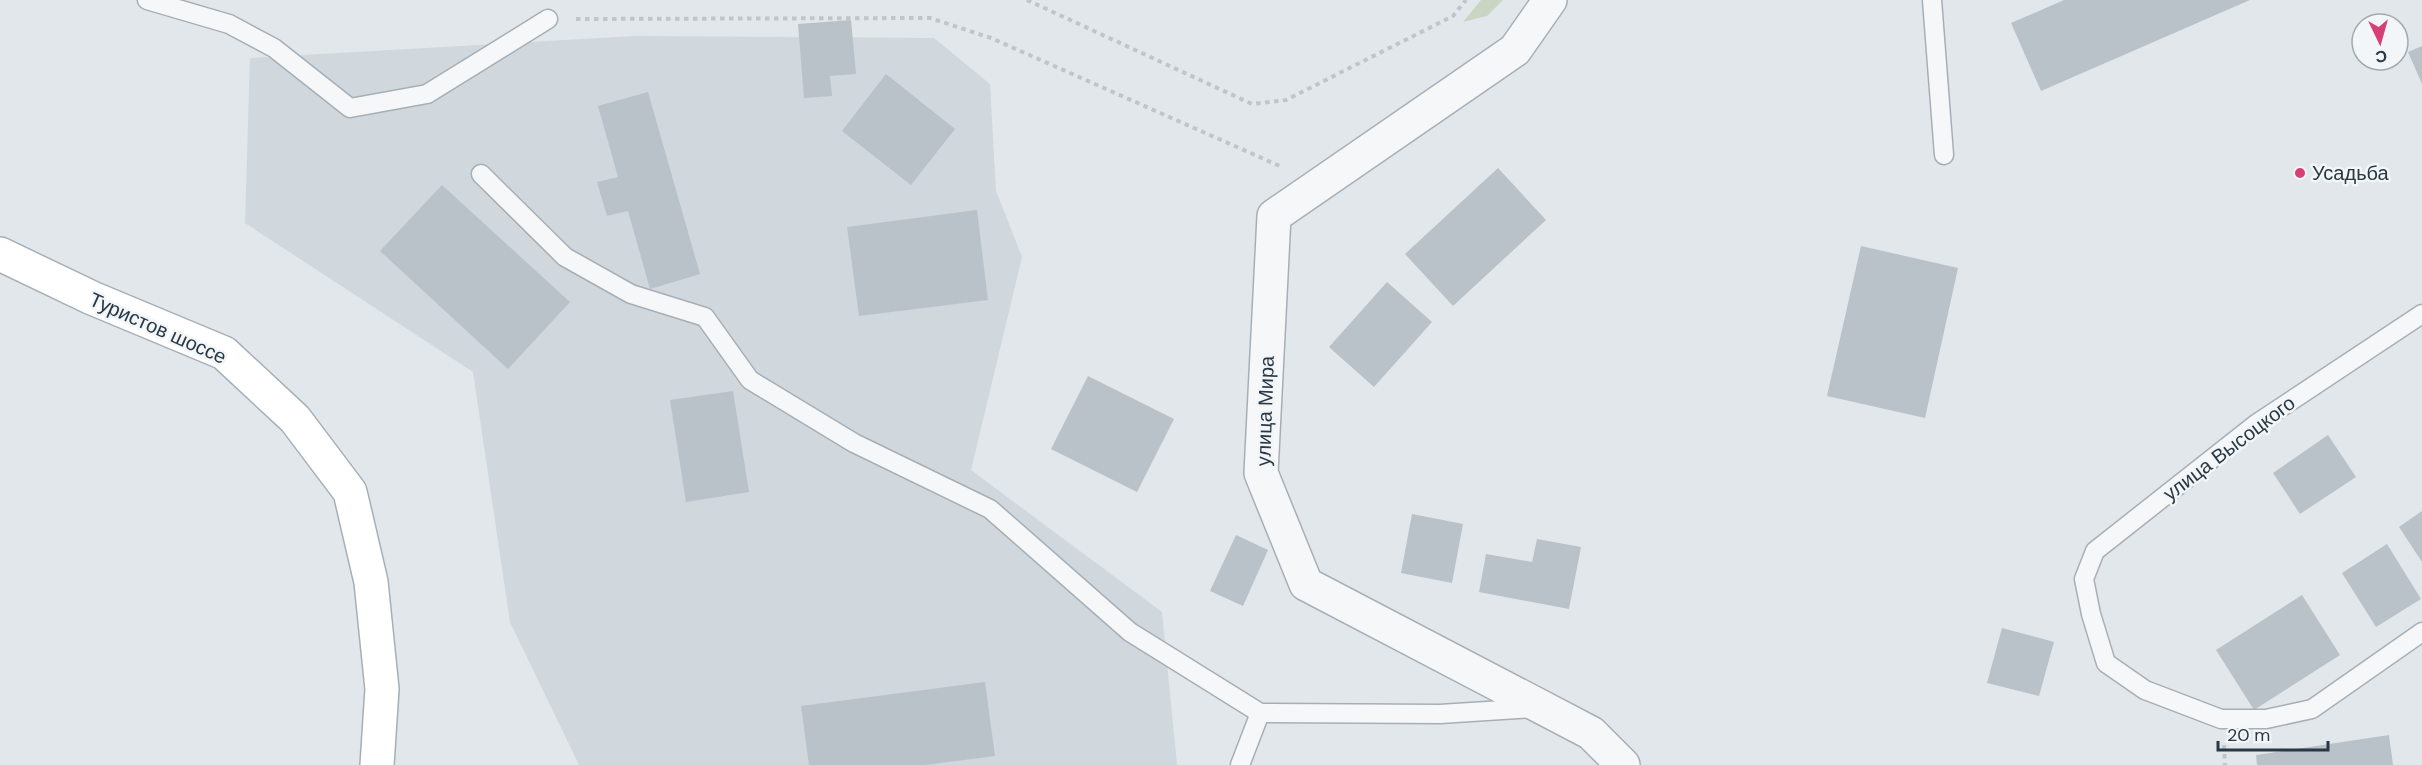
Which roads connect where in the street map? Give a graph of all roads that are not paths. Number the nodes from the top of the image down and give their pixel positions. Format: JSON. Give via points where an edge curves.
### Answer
{"nodes":[{"id":1,"x":147,"y":0,"type":"edge"},
{"id":2,"x":1550,"y":0,"type":"edge"},
{"id":3,"x":1932,"y":0,"type":"edge"},
{"id":4,"x":548,"y":19,"type":"road end"},
{"id":5,"x":1944,"y":155,"type":"dead end"},
{"id":6,"x":481,"y":174,"type":"dead end"},
{"id":7,"x":0,"y":254,"type":"edge"},
{"id":8,"x":2422,"y":314,"type":"edge"},
{"id":9,"x":2422,"y":632,"type":"edge"},
{"id":10,"x":1543,"y":707,"type":"junction"},
{"id":11,"x":1260,"y":713,"type":"junction"},
{"id":12,"x":377,"y":765,"type":"edge"},
{"id":13,"x":1240,"y":765,"type":"edge"},
{"id":14,"x":1623,"y":765,"type":"edge"}],
"edges":[{"from":1,"to":4,"type":"lane","via":[[229,24],[274,48],[350,108],[427,94]]},
{"from":2,"to":10,"type":"street","name":"улица Мира","via":[[1515,50],[1274,216],[1261,473],[1306,584]]},
{"from":3,"to":5,"type":"lane"},
{"from":6,"to":11,"type":"lane","via":[[565,257],[631,294],[705,317],[750,380],[854,443],[990,509],[1130,632]]},
{"from":7,"to":12,"type":"main road","name":"Туристов шоссе","via":[[92,298],[224,353],[295,419],[350,492],[371,582],[382,689]]},
{"from":8,"to":9,"type":"lane","name":"улица Высоцкого","via":[[2256,424],[2095,551],[2084,579],[2106,663],[2145,690],[2221,719],[2266,719],[2312,709]]},
{"from":10,"to":11,"type":"lane","via":[[1440,714]]},
{"from":10,"to":14,"type":"street","name":"улица Мира","via":[[1591,733]]},
{"from":11,"to":13,"type":"lane"}]}
